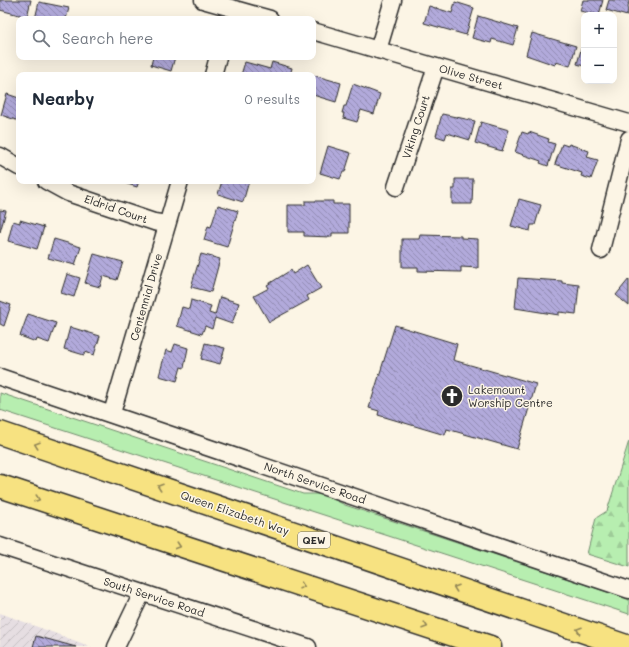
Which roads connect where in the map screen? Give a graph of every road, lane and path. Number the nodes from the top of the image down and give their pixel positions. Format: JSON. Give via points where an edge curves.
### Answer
{"nodes":[{"id":1,"x":203,"y":0,"type":"edge"},
{"id":2,"x":393,"y":0,"type":"edge"},
{"id":3,"x":232,"y":14,"type":"edge"},
{"id":4,"x":247,"y":16,"type":"edge"},
{"id":5,"x":316,"y":33,"type":"edge"},
{"id":6,"x":378,"y":50,"type":"junction"},
{"id":7,"x":217,"y":60,"type":"edge"},
{"id":8,"x":436,"y":67,"type":"junction"},
{"id":9,"x":214,"y":72,"type":"edge"},
{"id":10,"x":629,"y":123,"type":"edge"},
{"id":11,"x":629,"y":139,"type":"edge"},
{"id":12,"x":0,"y":156,"type":"edge"},
{"id":13,"x":16,"y":164,"type":"edge"},
{"id":14,"x":52,"y":184,"type":"edge"},
{"id":15,"x":179,"y":184,"type":"edge"},
{"id":16,"x":396,"y":187,"type":"dead end"},
{"id":17,"x":167,"y":224,"type":"junction"},
{"id":18,"x":600,"y":250,"type":"dead end"},
{"id":19,"x":0,"y":377,"type":"edge"},
{"id":20,"x":112,"y":414,"type":"junction"},
{"id":21,"x":0,"y":433,"type":"edge"},
{"id":22,"x":0,"y":486,"type":"edge"},
{"id":23,"x":0,"y":546,"type":"edge"},
{"id":24,"x":629,"y":590,"type":"edge"},
{"id":25,"x":142,"y":593,"type":"junction"},
{"id":26,"x":116,"y":647,"type":"edge"},
{"id":27,"x":308,"y":647,"type":"edge"},
{"id":28,"x":490,"y":647,"type":"edge"},
{"id":29,"x":629,"y":647,"type":"edge"}],
"edges":[{"from":1,"to":3,"type":"street"},
{"from":2,"to":6,"type":"street"},
{"from":3,"to":4,"type":"street"},
{"from":5,"to":6,"type":"street","name":"Olive Street"},
{"from":6,"to":8,"type":"street","name":"Olive Street"},
{"from":7,"to":9,"type":"street"},
{"from":8,"to":10,"type":"street","name":"Olive Street"},
{"from":8,"to":16,"type":"street","name":"Viking Court"},
{"from":11,"to":18,"type":"street"},
{"from":12,"to":13,"type":"street"},
{"from":14,"to":17,"type":"street","name":"Eldrid Court","via":[[68,193]]},
{"from":15,"to":17,"type":"street","name":"Centennial Drive"},
{"from":17,"to":20,"type":"street","name":"Centennial Drive"},
{"from":19,"to":20,"type":"street","name":"North Service Road"},
{"from":20,"to":24,"type":"street","name":"North Service Road"},
{"from":29,"to":21,"type":"highway","name":"Queen Elizabeth Way","number":"QEW","one_way":true},
{"from":22,"to":28,"type":"highway","one_way":true},
{"from":23,"to":25,"type":"street","name":"South Service Road"},
{"from":25,"to":26,"type":"street"},
{"from":25,"to":27,"type":"street","name":"South Service Road"}]}
